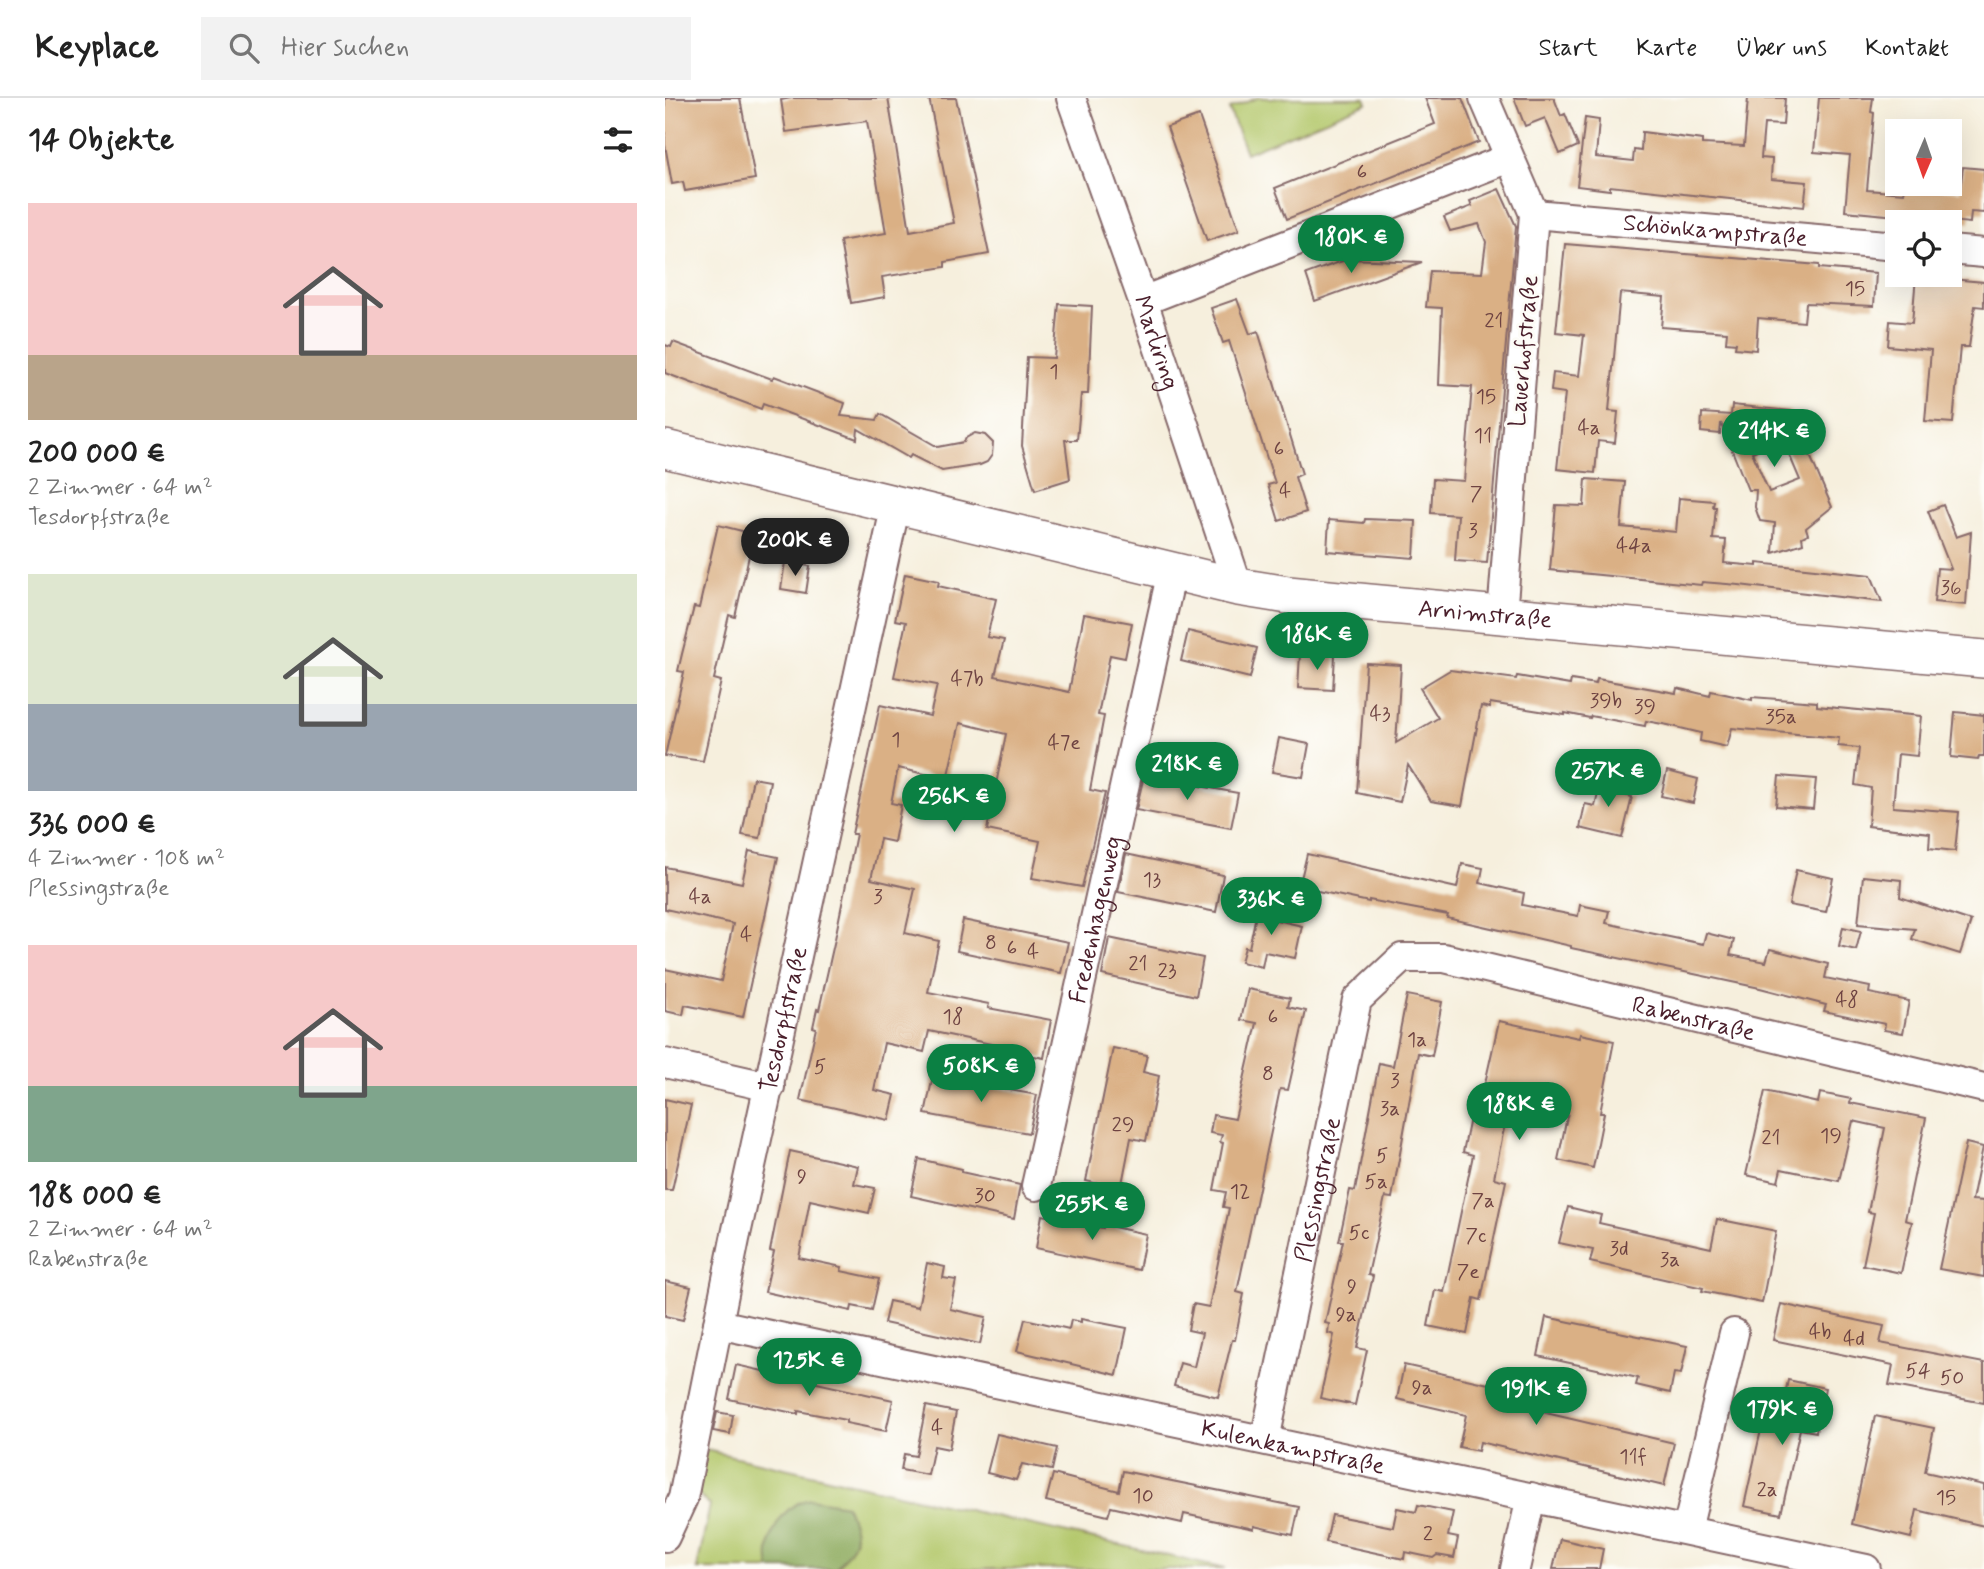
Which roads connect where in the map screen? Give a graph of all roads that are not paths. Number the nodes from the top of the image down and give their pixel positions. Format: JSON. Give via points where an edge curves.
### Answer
{"nodes":[{"id":1,"x":1071,"y":98,"type":"edge"},
{"id":2,"x":1485,"y":98,"type":"edge"},
{"id":3,"x":1509,"y":158,"type":"junction"},
{"id":4,"x":1534,"y":214,"type":"junction"},
{"id":5,"x":1885,"y":245,"type":"edge"},
{"id":6,"x":1962,"y":251,"type":"edge"},
{"id":7,"x":1984,"y":254,"type":"edge"},
{"id":8,"x":1143,"y":301,"type":"junction"},
{"id":9,"x":665,"y":449,"type":"edge"},
{"id":10,"x":896,"y":505,"type":"junction"},
{"id":11,"x":1172,"y":571,"type":"junction"},
{"id":12,"x":1238,"y":587,"type":"junction"},
{"id":13,"x":1502,"y":615,"type":"junction"},
{"id":14,"x":1984,"y":659,"type":"edge"},
{"id":15,"x":1402,"y":958,"type":"joint"},
{"id":16,"x":665,"y":1063,"type":"edge"},
{"id":17,"x":770,"y":1087,"type":"junction"},
{"id":18,"x":1984,"y":1088,"type":"edge"},
{"id":19,"x":1036,"y":1186,"type":"dead end"},
{"id":20,"x":718,"y":1324,"type":"junction"},
{"id":21,"x":1734,"y":1333,"type":"dead end"},
{"id":22,"x":1265,"y":1440,"type":"junction"},
{"id":23,"x":1531,"y":1497,"type":"junction"},
{"id":24,"x":1687,"y":1530,"type":"junction"},
{"id":25,"x":666,"y":1536,"type":"edge"},
{"id":26,"x":1515,"y":1569,"type":"edge"},
{"id":27,"x":1866,"y":1569,"type":"edge"}],
"edges":[{"from":1,"to":8,"type":"street","name":"Marliring"},
{"from":2,"to":3,"type":"street","name":"Lauerhofstraße"},
{"from":3,"to":4,"type":"street","name":"Lauerhofstraße"},
{"from":3,"to":8,"type":"street"},
{"from":4,"to":5,"type":"street","name":"Schönkampstraße"},
{"from":4,"to":13,"type":"street","name":"Lauerhofstraße"},
{"from":6,"to":7,"type":"street"},
{"from":8,"to":12,"type":"street","name":"Marliring"},
{"from":9,"to":10,"type":"main road","name":"Arnimstraße"},
{"from":10,"to":11,"type":"main road","name":"Arnimstraße"},
{"from":10,"to":17,"type":"street","name":"Tesdorpfstraße"},
{"from":11,"to":12,"type":"main road","name":"Arnimstraße"},
{"from":11,"to":19,"type":"street","name":"Fredenhagenweg"},
{"from":12,"to":13,"type":"main road","name":"Arnimstraße"},
{"from":13,"to":14,"type":"main road","name":"Arnimstraße"},
{"from":15,"to":18,"type":"street","name":"Rabenstraße","via":[[1444,958]]},
{"from":15,"to":22,"type":"street","name":"Plessingstraße","via":[[1357,1000]]},
{"from":16,"to":17,"type":"street"},
{"from":17,"to":20,"type":"street","name":"Tesdorpfstraße"},
{"from":20,"to":22,"type":"street","name":"Kulenkampstraße"},
{"from":20,"to":25,"type":"street","name":"Tesdorpfstraße","via":[[683,1498]]},
{"from":21,"to":24,"type":"street"},
{"from":22,"to":23,"type":"street","name":"Kulenkampstraße"},
{"from":23,"to":24,"type":"street","name":"Kulenkampstraße"},
{"from":23,"to":26,"type":"street"},
{"from":24,"to":27,"type":"street","name":"Kulenkampstraße"}]}
